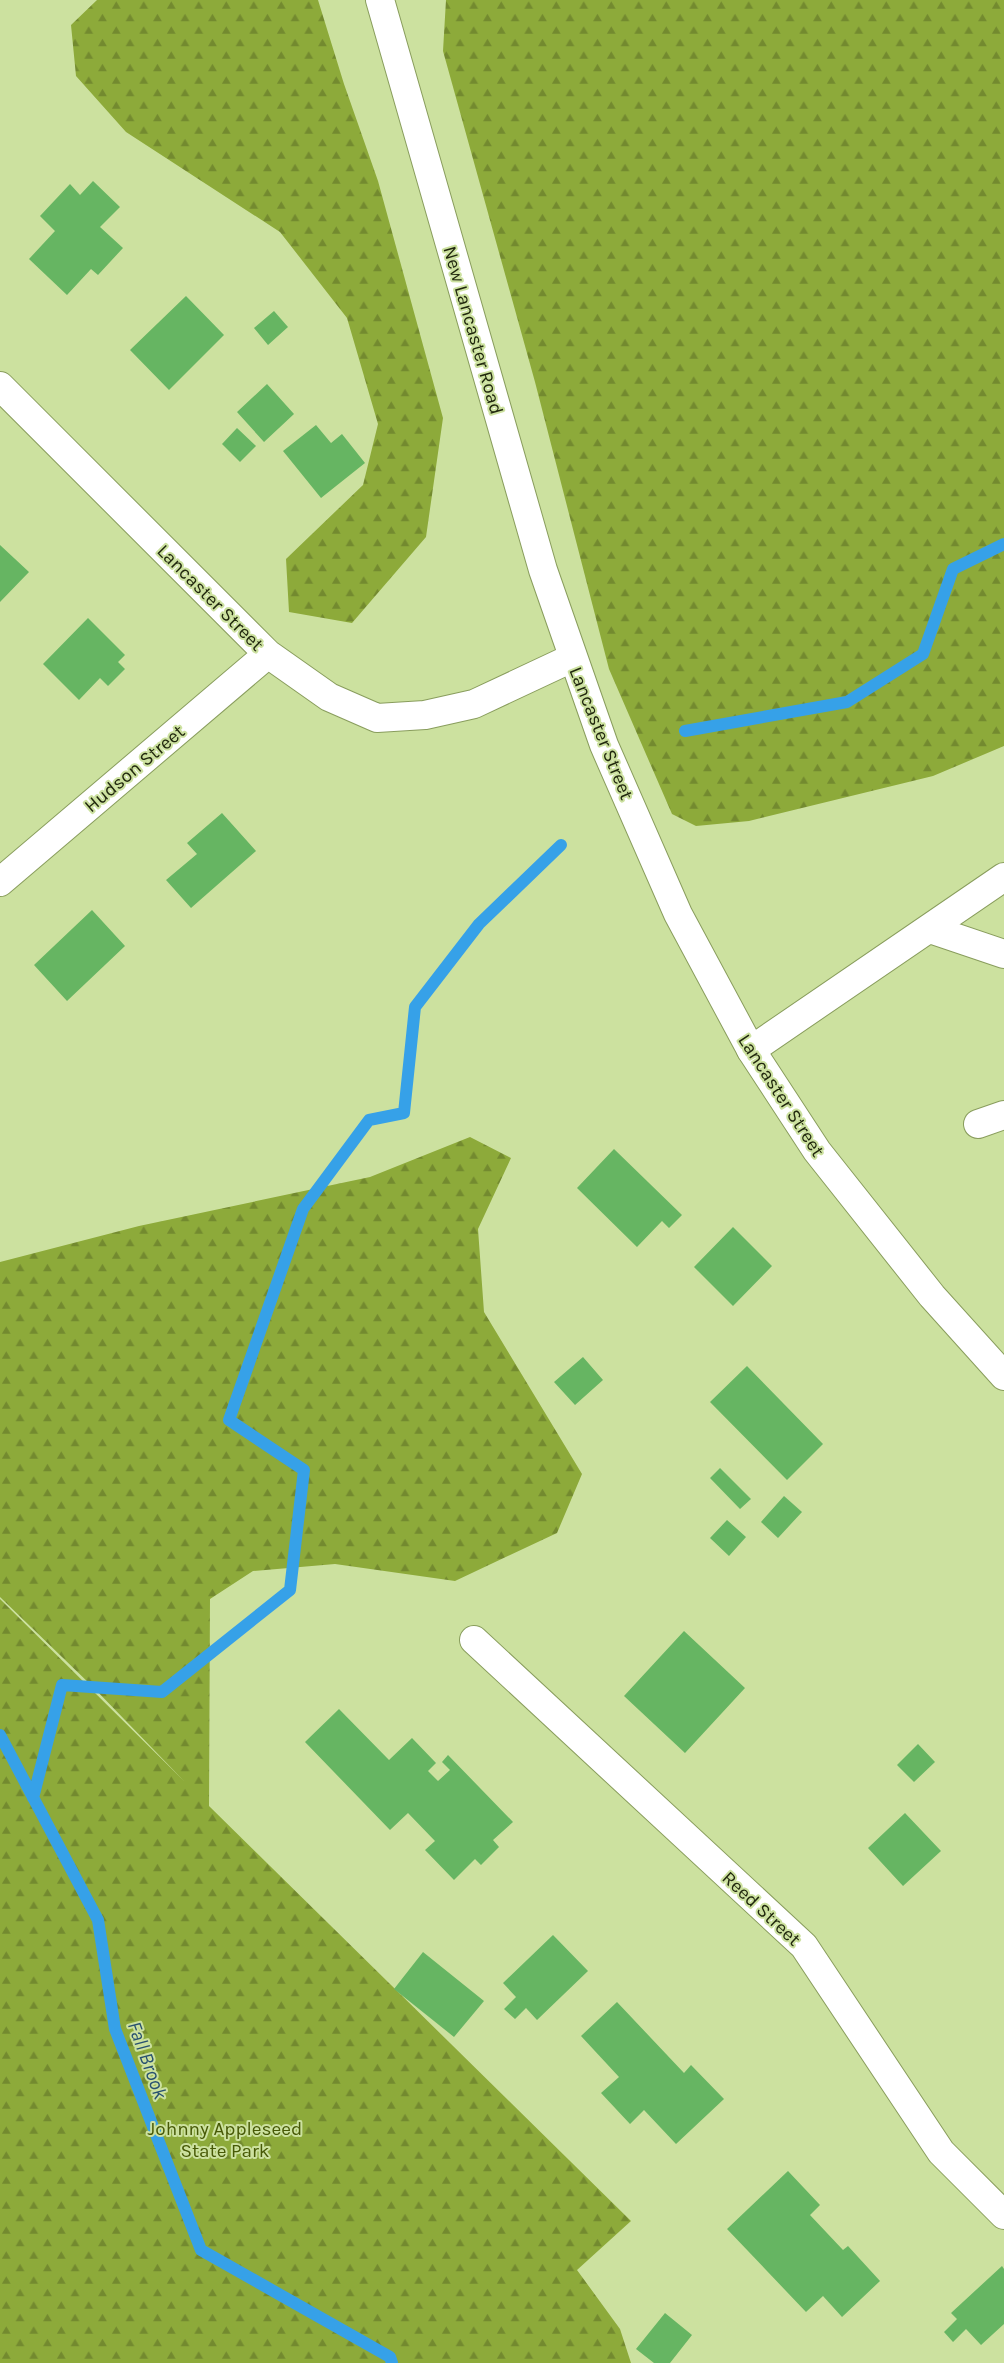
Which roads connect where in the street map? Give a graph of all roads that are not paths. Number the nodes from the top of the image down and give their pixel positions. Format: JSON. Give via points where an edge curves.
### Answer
{"nodes":[{"id":1,"x":380,"y":0,"type":"edge"},
{"id":2,"x":0,"y":386,"type":"edge"},
{"id":3,"x":268,"y":654,"type":"junction"},
{"id":4,"x":572,"y":658,"type":"junction"},
{"id":5,"x":1004,"y":877,"type":"edge"},
{"id":6,"x":0,"y":882,"type":"edge"},
{"id":7,"x":930,"y":929,"type":"junction"},
{"id":8,"x":1004,"y":954,"type":"edge"},
{"id":9,"x":751,"y":1050,"type":"junction"},
{"id":10,"x":1004,"y":1115,"type":"edge"},
{"id":11,"x":978,"y":1124,"type":"dead end"},
{"id":12,"x":1004,"y":1376,"type":"edge"},
{"id":13,"x":474,"y":1640,"type":"dead end"},
{"id":14,"x":1004,"y":2215,"type":"edge"}],
"edges":[{"from":1,"to":4,"type":"street","name":"New Lancaster Road","via":[[543,570]]},
{"from":2,"to":3,"type":"street","name":"Lancaster Street"},
{"from":3,"to":4,"type":"street","name":"Lancaster Street","via":[[330,697],[377,718],[425,715],[474,704]]},
{"from":3,"to":6,"type":"street","name":"Hudson Street"},
{"from":4,"to":9,"type":"street","name":"Lancaster Street","via":[[604,744],[678,914]]},
{"from":5,"to":7,"type":"street"},
{"from":7,"to":8,"type":"street"},
{"from":7,"to":9,"type":"street"},
{"from":9,"to":12,"type":"street","name":"Lancaster Street","via":[[817,1151],[932,1296]]},
{"from":10,"to":11,"type":"street"},
{"from":13,"to":14,"type":"street","name":"Reed Street","via":[[804,1946],[942,2152]]}]}
